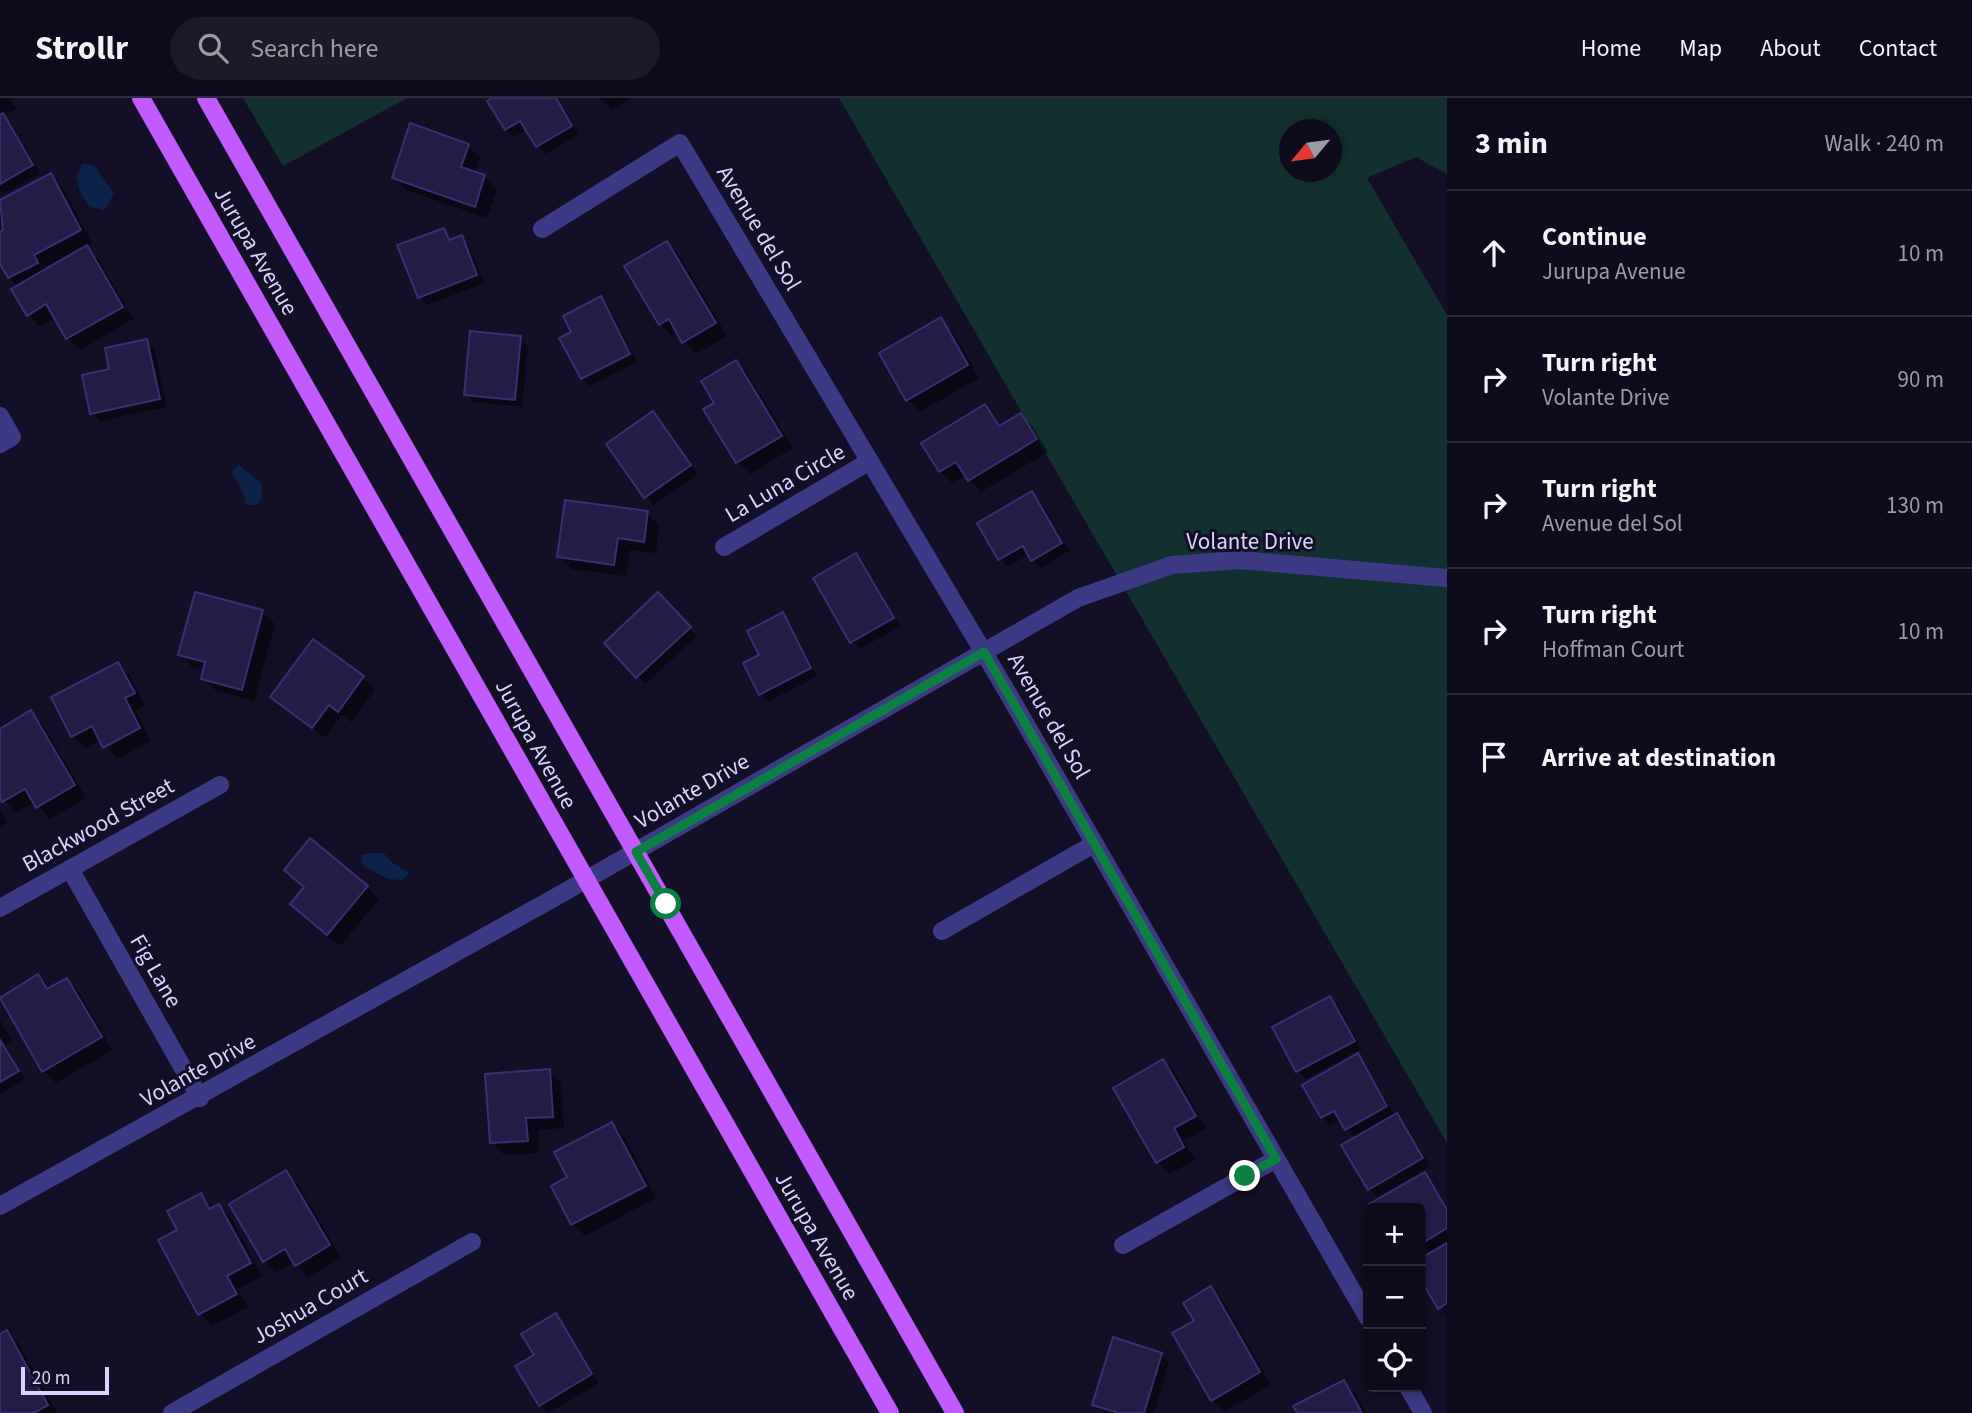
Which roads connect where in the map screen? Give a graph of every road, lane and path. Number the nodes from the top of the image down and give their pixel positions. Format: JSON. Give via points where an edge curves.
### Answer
{"nodes":[{"id":1,"x":141,"y":98,"type":"edge"},
{"id":2,"x":206,"y":98,"type":"edge"},
{"id":3,"x":542,"y":229,"type":"dead end"},
{"id":4,"x":0,"y":416,"type":"edge"},
{"id":5,"x":6,"y":440,"type":"edge"},
{"id":6,"x":870,"y":461,"type":"junction"},
{"id":7,"x":724,"y":547,"type":"dead end"},
{"id":8,"x":1447,"y":578,"type":"edge"},
{"id":9,"x":984,"y":652,"type":"junction"},
{"id":10,"x":220,"y":785,"type":"dead end"},
{"id":11,"x":1094,"y":844,"type":"junction"},
{"id":12,"x":636,"y":852,"type":"junction"},
{"id":13,"x":70,"y":869,"type":"junction"},
{"id":14,"x":585,"y":881,"type":"junction"},
{"id":15,"x":0,"y":908,"type":"edge"},
{"id":16,"x":943,"y":931,"type":"dead end"},
{"id":17,"x":200,"y":1098,"type":"junction"},
{"id":18,"x":1276,"y":1159,"type":"junction"},
{"id":19,"x":0,"y":1206,"type":"edge"},
{"id":20,"x":472,"y":1242,"type":"dead end"},
{"id":21,"x":1124,"y":1245,"type":"dead end"},
{"id":22,"x":1363,"y":1309,"type":"edge"},
{"id":23,"x":1411,"y":1392,"type":"edge"},
{"id":24,"x":172,"y":1413,"type":"edge"},
{"id":25,"x":890,"y":1413,"type":"edge"},
{"id":26,"x":955,"y":1413,"type":"edge"},
{"id":27,"x":1423,"y":1413,"type":"edge"}],
"edges":[{"from":1,"to":14,"type":"main road","name":"Jurupa Avenue"},
{"from":2,"to":12,"type":"main road","name":"Jurupa Avenue"},
{"from":3,"to":6,"type":"street","name":"Avenue del Sol","via":[[680,143]]},
{"from":4,"to":5,"type":"street"},
{"from":6,"to":7,"type":"street","name":"La Luna Circle"},
{"from":6,"to":9,"type":"street","name":"Avenue del Sol"},
{"from":8,"to":9,"type":"street","name":"Volante Drive","via":[[1240,560],[1172,565],[1078,598]]},
{"from":9,"to":11,"type":"street","name":"Avenue del Sol"},
{"from":9,"to":12,"type":"street","name":"Volante Drive"},
{"from":10,"to":13,"type":"street","name":"Blackwood Street"},
{"from":11,"to":16,"type":"street"},
{"from":11,"to":18,"type":"street","name":"Avenue del Sol"},
{"from":12,"to":14,"type":"street","name":"Volante Drive"},
{"from":12,"to":26,"type":"main road","name":"Jurupa Avenue"},
{"from":13,"to":15,"type":"street","name":"Blackwood Street"},
{"from":13,"to":17,"type":"street","name":"Fig Lane"},
{"from":14,"to":17,"type":"street","name":"Volante Drive"},
{"from":14,"to":25,"type":"main road","name":"Jurupa Avenue"},
{"from":17,"to":19,"type":"street","name":"Volante Drive"},
{"from":18,"to":21,"type":"street"},
{"from":18,"to":22,"type":"street","name":"Avenue del Sol"},
{"from":20,"to":24,"type":"street","name":"Joshua Court"},
{"from":23,"to":27,"type":"street"}]}
